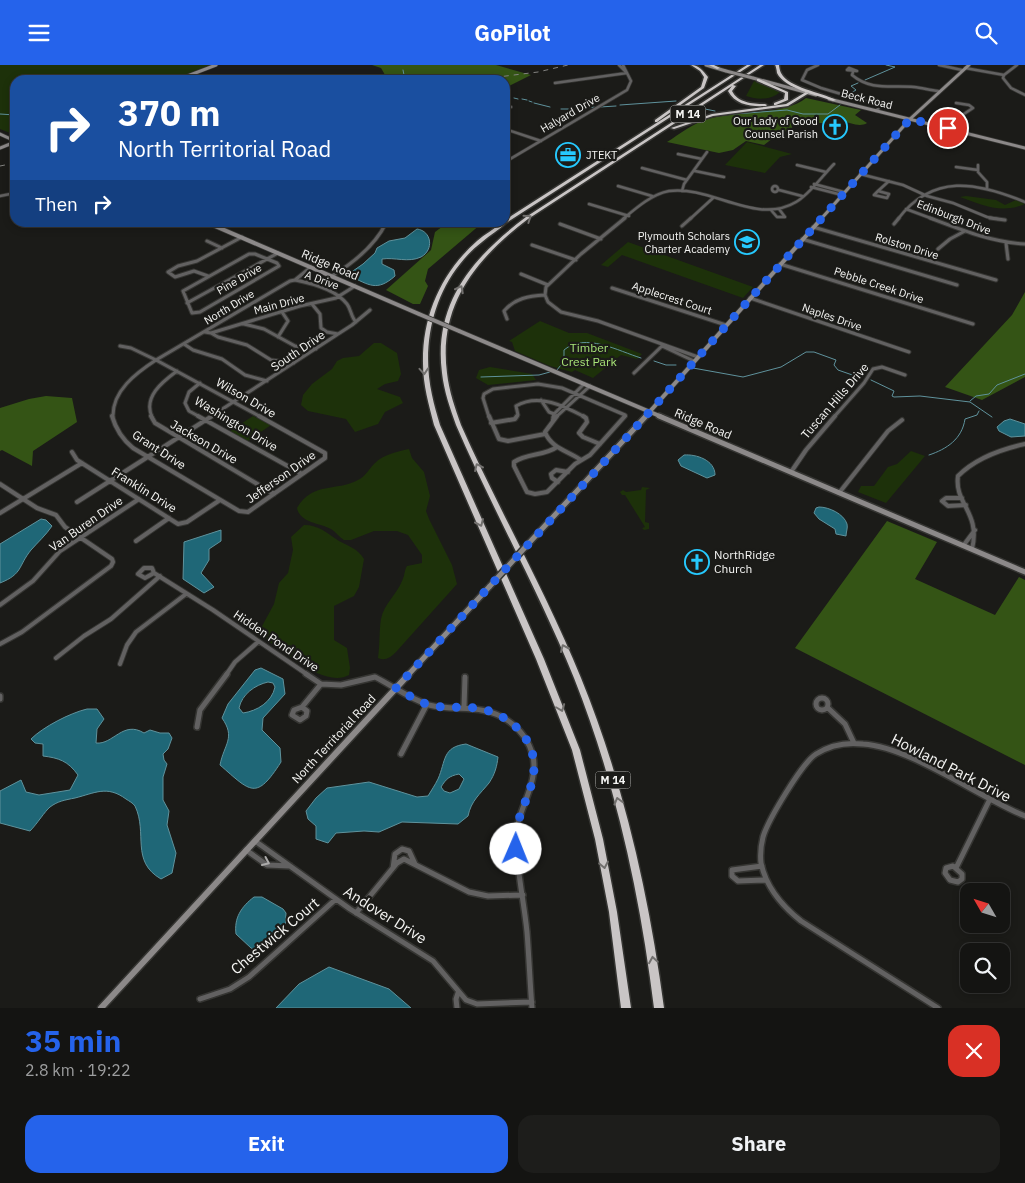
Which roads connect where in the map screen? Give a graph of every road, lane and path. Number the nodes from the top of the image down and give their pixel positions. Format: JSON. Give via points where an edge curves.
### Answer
{"nodes":[{"id":1,"x":216,"y":65,"type":"edge"},
{"id":2,"x":619,"y":65,"type":"edge"},
{"id":3,"x":623,"y":65,"type":"edge"},
{"id":4,"x":693,"y":65,"type":"edge"},
{"id":5,"x":706,"y":65,"type":"edge"},
{"id":6,"x":711,"y":65,"type":"edge"},
{"id":7,"x":747,"y":65,"type":"edge"},
{"id":8,"x":762,"y":65,"type":"edge"},
{"id":9,"x":777,"y":65,"type":"edge"},
{"id":10,"x":818,"y":65,"type":"edge"},
{"id":11,"x":938,"y":65,"type":"edge"},
{"id":12,"x":969,"y":65,"type":"edge"},
{"id":13,"x":1017,"y":65,"type":"edge"},
{"id":14,"x":718,"y":68,"type":"junction"},
{"id":15,"x":963,"y":69,"type":"junction"},
{"id":16,"x":853,"y":72,"type":"dead end"},
{"id":17,"x":627,"y":73,"type":"junction"},
{"id":18,"x":748,"y":74,"type":"junction"},
{"id":19,"x":190,"y":75,"type":"edge"},
{"id":20,"x":1004,"y":75,"type":"junction"},
{"id":21,"x":755,"y":79,"type":"junction"},
{"id":22,"x":555,"y":83,"type":"dead end"},
{"id":23,"x":937,"y":92,"type":"junction"},
{"id":24,"x":807,"y":93,"type":"junction"},
{"id":25,"x":1025,"y":95,"type":"edge"},
{"id":26,"x":834,"y":100,"type":"junction"},
{"id":27,"x":956,"y":103,"type":"dead end"},
{"id":28,"x":876,"y":111,"type":"junction"},
{"id":29,"x":943,"y":117,"type":"dead end"},
{"id":30,"x":910,"y":119,"type":"junction"},
{"id":31,"x":955,"y":121,"type":"junction"},
{"id":32,"x":952,"y":123,"type":"junction"},
{"id":33,"x":944,"y":127,"type":"junction"},
{"id":34,"x":948,"y":128,"type":"junction"},
{"id":35,"x":510,"y":131,"type":"edge"},
{"id":36,"x":541,"y":141,"type":"junction"},
{"id":37,"x":1025,"y":148,"type":"edge"},
{"id":38,"x":707,"y":152,"type":"dead end"},
{"id":39,"x":626,"y":154,"type":"junction"},
{"id":40,"x":678,"y":154,"type":"dead end"},
{"id":41,"x":608,"y":155,"type":"junction"},
{"id":42,"x":510,"y":159,"type":"edge"},
{"id":43,"x":702,"y":159,"type":"junction"},
{"id":44,"x":834,"y":164,"type":"dead end"},
{"id":45,"x":797,"y":165,"type":"dead end"},
{"id":46,"x":978,"y":165,"type":"dead end"},
{"id":47,"x":956,"y":167,"type":"dead end"},
{"id":48,"x":642,"y":168,"type":"dead end"},
{"id":49,"x":978,"y":170,"type":"junction"},
{"id":50,"x":694,"y":171,"type":"junction"},
{"id":51,"x":826,"y":172,"type":"junction"},
{"id":52,"x":861,"y":173,"type":"junction"},
{"id":53,"x":724,"y":177,"type":"dead end"},
{"id":54,"x":687,"y":181,"type":"junction"},
{"id":55,"x":889,"y":181,"type":"junction"},
{"id":56,"x":813,"y":185,"type":"junction"},
{"id":57,"x":618,"y":186,"type":"dead end"},
{"id":58,"x":987,"y":189,"type":"junction"},
{"id":59,"x":779,"y":190,"type":"dead end"},
{"id":60,"x":682,"y":191,"type":"junction"},
{"id":61,"x":878,"y":191,"type":"junction"},
{"id":62,"x":843,"y":193,"type":"junction"},
{"id":63,"x":922,"y":194,"type":"junction"},
{"id":64,"x":652,"y":196,"type":"junction"},
{"id":65,"x":802,"y":196,"type":"junction"},
{"id":66,"x":1025,"y":197,"type":"edge"},
{"id":67,"x":714,"y":198,"type":"junction"},
{"id":68,"x":1020,"y":200,"type":"junction"},
{"id":69,"x":1025,"y":202,"type":"edge"},
{"id":70,"x":589,"y":204,"type":"dead end"},
{"id":71,"x":779,"y":209,"type":"junction"},
{"id":72,"x":906,"y":209,"type":"junction"},
{"id":73,"x":771,"y":210,"type":"junction"},
{"id":74,"x":629,"y":215,"type":"junction"},
{"id":75,"x":510,"y":218,"type":"edge"},
{"id":76,"x":1005,"y":220,"type":"dead end"},
{"id":77,"x":560,"y":224,"type":"dead end"},
{"id":78,"x":894,"y":224,"type":"dead end"},
{"id":79,"x":682,"y":226,"type":"dead end"},
{"id":80,"x":218,"y":227,"type":"edge"},
{"id":81,"x":384,"y":227,"type":"edge"},
{"id":82,"x":498,"y":227,"type":"edge"},
{"id":83,"x":813,"y":227,"type":"junction"},
{"id":84,"x":965,"y":231,"type":"junction"},
{"id":85,"x":242,"y":237,"type":"junction"},
{"id":86,"x":601,"y":239,"type":"junction"},
{"id":87,"x":802,"y":239,"type":"junction"},
{"id":88,"x":207,"y":241,"type":"dead end"},
{"id":89,"x":1006,"y":243,"type":"junction"},
{"id":90,"x":1025,"y":244,"type":"edge"},
{"id":91,"x":532,"y":245,"type":"dead end"},
{"id":92,"x":222,"y":248,"type":"junction"},
{"id":93,"x":938,"y":249,"type":"dead end"},
{"id":94,"x":278,"y":253,"type":"junction"},
{"id":95,"x":267,"y":259,"type":"junction"},
{"id":96,"x":1008,"y":259,"type":"dead end"},
{"id":97,"x":576,"y":260,"type":"junction"},
{"id":98,"x":780,"y":264,"type":"junction"},
{"id":99,"x":310,"y":267,"type":"junction"},
{"id":100,"x":521,"y":274,"type":"dead end"},
{"id":101,"x":208,"y":276,"type":"junction"},
{"id":102,"x":332,"y":276,"type":"junction"},
{"id":103,"x":295,"y":280,"type":"junction"},
{"id":104,"x":996,"y":280,"type":"dead end"},
{"id":105,"x":548,"y":285,"type":"junction"},
{"id":106,"x":956,"y":285,"type":"dead end"},
{"id":107,"x":355,"y":286,"type":"junction"},
{"id":108,"x":612,"y":287,"type":"dead end"},
{"id":109,"x":544,"y":295,"type":"junction"},
{"id":110,"x":340,"y":296,"type":"junction"},
{"id":111,"x":750,"y":298,"type":"junction"},
{"id":112,"x":187,"y":303,"type":"junction"},
{"id":113,"x":312,"y":304,"type":"junction"},
{"id":114,"x":370,"y":310,"type":"dead end"},
{"id":115,"x":282,"y":312,"type":"junction"},
{"id":116,"x":507,"y":319,"type":"dead end"},
{"id":117,"x":356,"y":322,"type":"junction"},
{"id":118,"x":242,"y":323,"type":"junction"},
{"id":119,"x":972,"y":324,"type":"dead end"},
{"id":120,"x":726,"y":325,"type":"junction"},
{"id":121,"x":205,"y":332,"type":"junction"},
{"id":122,"x":211,"y":333,"type":"junction"},
{"id":123,"x":338,"y":334,"type":"junction"},
{"id":124,"x":278,"y":337,"type":"junction"},
{"id":125,"x":184,"y":344,"type":"junction"},
{"id":126,"x":120,"y":346,"type":"dead end"},
{"id":127,"x":662,"y":346,"type":"junction"},
{"id":128,"x":316,"y":349,"type":"junction"},
{"id":129,"x":909,"y":352,"type":"dead end"},
{"id":130,"x":696,"y":359,"type":"junction"},
{"id":131,"x":155,"y":360,"type":"junction"},
{"id":132,"x":295,"y":363,"type":"junction"},
{"id":133,"x":177,"y":371,"type":"junction"},
{"id":134,"x":634,"y":373,"type":"dead end"},
{"id":135,"x":905,"y":375,"type":"dead end"},
{"id":136,"x":267,"y":381,"type":"junction"},
{"id":137,"x":200,"y":383,"type":"junction"},
{"id":138,"x":587,"y":385,"type":"junction"},
{"id":139,"x":577,"y":393,"type":"junction"},
{"id":140,"x":541,"y":400,"type":"junction"},
{"id":141,"x":233,"y":403,"type":"junction"},
{"id":142,"x":561,"y":407,"type":"junction"},
{"id":143,"x":565,"y":409,"type":"junction"},
{"id":144,"x":649,"y":411,"type":"junction"},
{"id":145,"x":554,"y":414,"type":"junction"},
{"id":146,"x":553,"y":420,"type":"junction"},
{"id":147,"x":902,"y":420,"type":"dead end"},
{"id":148,"x":206,"y":421,"type":"junction"},
{"id":149,"x":491,"y":423,"type":"junction"},
{"id":150,"x":545,"y":434,"type":"junction"},
{"id":151,"x":178,"y":438,"type":"junction"},
{"id":152,"x":600,"y":444,"type":"junction"},
{"id":153,"x":1025,"y":444,"type":"edge"},
{"id":154,"x":557,"y":447,"type":"junction"},
{"id":155,"x":72,"y":451,"type":"dead end"},
{"id":156,"x":326,"y":455,"type":"joint"},
{"id":157,"x":148,"y":457,"type":"junction"},
{"id":158,"x":581,"y":460,"type":"junction"},
{"id":159,"x":82,"y":463,"type":"junction"},
{"id":160,"x":568,"y":472,"type":"junction"},
{"id":161,"x":791,"y":472,"type":"junction"},
{"id":162,"x":302,"y":474,"type":"junction"},
{"id":163,"x":110,"y":481,"type":"junction"},
{"id":164,"x":558,"y":482,"type":"junction"},
{"id":165,"x":0,"y":484,"type":"edge"},
{"id":166,"x":839,"y":493,"type":"junction"},
{"id":167,"x":274,"y":494,"type":"junction"},
{"id":168,"x":962,"y":498,"type":"junction"},
{"id":169,"x":23,"y":499,"type":"junction"},
{"id":170,"x":139,"y":499,"type":"junction"},
{"id":171,"x":220,"y":499,"type":"junction"},
{"id":172,"x":77,"y":502,"type":"dead end"},
{"id":173,"x":966,"y":505,"type":"junction"},
{"id":174,"x":0,"y":513,"type":"edge"},
{"id":175,"x":245,"y":513,"type":"joint"},
{"id":176,"x":169,"y":518,"type":"junction"},
{"id":177,"x":975,"y":530,"type":"junction"},
{"id":178,"x":81,"y":538,"type":"junction"},
{"id":179,"x":136,"y":541,"type":"dead end"},
{"id":180,"x":963,"y":545,"type":"junction"},
{"id":181,"x":972,"y":549,"type":"junction"},
{"id":182,"x":106,"y":570,"type":"joint"},
{"id":183,"x":1025,"y":572,"type":"edge"},
{"id":184,"x":154,"y":573,"type":"dead end"},
{"id":185,"x":160,"y":576,"type":"junction"},
{"id":186,"x":186,"y":594,"type":"junction"},
{"id":187,"x":0,"y":605,"type":"edge"},
{"id":188,"x":258,"y":642,"type":"junction"},
{"id":189,"x":0,"y":644,"type":"edge"},
{"id":190,"x":56,"y":658,"type":"dead end"},
{"id":191,"x":120,"y":664,"type":"dead end"},
{"id":192,"x":465,"y":677,"type":"dead end"},
{"id":193,"x":321,"y":684,"type":"junction"},
{"id":194,"x":396,"y":688,"type":"junction"},
{"id":195,"x":427,"y":705,"type":"junction"},
{"id":196,"x":302,"y":707,"type":"dead end"},
{"id":197,"x":464,"y":707,"type":"junction"},
{"id":198,"x":828,"y":708,"type":"dead end"},
{"id":199,"x":197,"y":727,"type":"dead end"},
{"id":200,"x":854,"y":743,"type":"junction"},
{"id":201,"x":401,"y":754,"type":"dead end"},
{"id":202,"x":989,"y":801,"type":"junction"},
{"id":203,"x":1025,"y":816,"type":"edge"},
{"id":204,"x":254,"y":841,"type":"junction"},
{"id":205,"x":246,"y":850,"type":"junction"},
{"id":206,"x":415,"y":864,"type":"junction"},
{"id":207,"x":290,"y":866,"type":"junction"},
{"id":208,"x":762,"y":866,"type":"junction"},
{"id":209,"x":393,"y":868,"type":"junction"},
{"id":210,"x":956,"y":868,"type":"dead end"},
{"id":211,"x":766,"y":880,"type":"junction"},
{"id":212,"x":523,"y":895,"type":"junction"},
{"id":213,"x":336,"y":899,"type":"junction"},
{"id":214,"x":356,"y":913,"type":"junction"},
{"id":215,"x":458,"y":993,"type":"junction"},
{"id":216,"x":200,"y":999,"type":"dead end"},
{"id":217,"x":532,"y":1005,"type":"edge"},
{"id":218,"x":480,"y":1006,"type":"edge"},
{"id":219,"x":101,"y":1008,"type":"edge"},
{"id":220,"x":457,"y":1008,"type":"edge"},
{"id":221,"x":626,"y":1008,"type":"edge"},
{"id":222,"x":659,"y":1008,"type":"edge"},
{"id":223,"x":938,"y":1008,"type":"edge"}],
"edges":[{"from":1,"to":19,"type":"main road"},
{"from":2,"to":17,"type":"street"},
{"from":3,"to":17,"type":"street"},
{"from":4,"to":41,"type":"highway","via":[[704,74],[704,87]]},
{"from":5,"to":14,"type":"main road","name":"Beck Road"},
{"from":6,"to":14,"type":"highway"},
{"from":7,"to":41,"type":"highway","number":"M 14"},
{"from":8,"to":18,"type":"highway","number":"M 14"},
{"from":9,"to":26,"type":"highway","via":[[779,73],[787,81]]},
{"from":10,"to":28,"type":"street","via":[[807,69],[802,80],[878,105],[880,107]]},
{"from":11,"to":15,"type":"street"},
{"from":12,"to":15,"type":"main road","name":"North Territorial Road"},
{"from":13,"to":20,"type":"street"},
{"from":14,"to":21,"type":"main road","name":"Beck Road","bridge":true},
{"from":15,"to":20,"type":"street"},
{"from":15,"to":23,"type":"main road","name":"North Territorial Road"},
{"from":16,"to":23,"type":"street","via":[[855,79],[878,87],[915,87]]},
{"from":17,"to":22,"type":"street"},
{"from":17,"to":36,"type":"street","name":"Halyard Drive","via":[[632,83],[628,90]]},
{"from":18,"to":21,"type":"highway","via":[[730,91],[735,99],[763,105],[786,99],[785,91]]},
{"from":18,"to":39,"type":"highway","number":"M 14"},
{"from":20,"to":25,"type":"street","via":[[1007,85]]},
{"from":21,"to":24,"type":"main road","name":"Beck Road"},
{"from":23,"to":30,"type":"main road","name":"North Territorial Road"},
{"from":24,"to":26,"type":"main road","name":"Beck Road"},
{"from":24,"to":39,"type":"highway","via":[[781,107],[694,119]]},
{"from":26,"to":28,"type":"main road","name":"Beck Road"},
{"from":27,"to":31,"type":"street","via":[[973,108]]},
{"from":28,"to":30,"type":"main road","name":"Beck Road"},
{"from":29,"to":31,"type":"street"},
{"from":30,"to":33,"type":"main road","name":"Beck Road"},
{"from":30,"to":52,"type":"main road","name":"North Territorial Road"},
{"from":31,"to":32,"type":"street"},
{"from":32,"to":33,"type":"street"},
{"from":32,"to":34,"type":"street"},
{"from":33,"to":34,"type":"main road","name":"Beck Road"},
{"from":34,"to":37,"type":"main road","name":"Beck Road"},
{"from":35,"to":36,"type":"street"},
{"from":36,"to":42,"type":"street","name":"Halyard Drive"},
{"from":38,"to":43,"type":"street"},
{"from":222,"to":39,"type":"highway","number":"M 14","one_way":true,"via":[[638,881],[619,801],[592,712],[459,425],[447,391],[443,361],[450,309],[478,261],[510,230]]},
{"from":40,"to":43,"type":"street"},
{"from":41,"to":75,"type":"highway","number":"M 14"},
{"from":43,"to":50,"type":"street"},
{"from":44,"to":51,"type":"street"},
{"from":45,"to":51,"type":"street"},
{"from":46,"to":49,"type":"street"},
{"from":47,"to":49,"type":"street"},
{"from":48,"to":54,"type":"street"},
{"from":49,"to":58,"type":"street","via":[[987,182]]},
{"from":50,"to":53,"type":"street"},
{"from":50,"to":54,"type":"street"},
{"from":51,"to":56,"type":"street"},
{"from":52,"to":55,"type":"street"},
{"from":52,"to":62,"type":"main road","name":"North Territorial Road"},
{"from":54,"to":60,"type":"street"},
{"from":55,"to":61,"type":"street"},
{"from":55,"to":63,"type":"street"},
{"from":56,"to":62,"type":"street"},
{"from":56,"to":65,"type":"street"},
{"from":57,"to":64,"type":"street"},
{"from":58,"to":63,"type":"street","via":[[955,187]]},
{"from":58,"to":68,"type":"street"},
{"from":59,"to":65,"type":"street"},
{"from":60,"to":64,"type":"street"},
{"from":60,"to":67,"type":"street"},
{"from":61,"to":61,"type":"street","via":[[874,195],[877,197],[889,196]]},
{"from":62,"to":83,"type":"main road","name":"North Territorial Road"},
{"from":63,"to":72,"type":"street"},
{"from":63,"to":76,"type":"street","via":[[987,217]]},
{"from":64,"to":74,"type":"street"},
{"from":65,"to":71,"type":"street","via":[[793,205]]},
{"from":66,"to":68,"type":"street"},
{"from":67,"to":73,"type":"street","via":[[752,209]]},
{"from":67,"to":79,"type":"street"},
{"from":68,"to":69,"type":"street"},
{"from":70,"to":74,"type":"street"},
{"from":71,"to":73,"type":"street"},
{"from":71,"to":73,"type":"street","via":[[785,217],[777,217]]},
{"from":72,"to":78,"type":"street"},
{"from":72,"to":84,"type":"street","name":"Edinburgh Drive"},
{"from":74,"to":86,"type":"street"},
{"from":77,"to":86,"type":"street"},
{"from":80,"to":85,"type":"main road","name":"Ridge Road"},
{"from":81,"to":102,"type":"street","via":[[353,263]]},
{"from":82,"to":221,"type":"highway","number":"M 14","one_way":true,"via":[[464,257],[438,298],[425,340],[426,389],[437,425],[540,659],[576,750],[613,912]]},
{"from":83,"to":87,"type":"main road","name":"North Territorial Road"},
{"from":83,"to":104,"type":"street","name":"Rolston Drive"},
{"from":84,"to":89,"type":"street","name":"Edinburgh Drive"},
{"from":84,"to":93,"type":"street"},
{"from":85,"to":92,"type":"street"},
{"from":85,"to":94,"type":"main road","name":"Ridge Road"},
{"from":86,"to":97,"type":"street"},
{"from":87,"to":98,"type":"main road","name":"North Territorial Road"},
{"from":87,"to":106,"type":"street"},
{"from":88,"to":92,"type":"street"},
{"from":89,"to":90,"type":"street","name":"Edinburgh Drive"},
{"from":89,"to":96,"type":"street"},
{"from":91,"to":97,"type":"street"},
{"from":92,"to":101,"type":"street","via":[[168,272],[175,277],[194,271]]},
{"from":94,"to":95,"type":"street"},
{"from":94,"to":99,"type":"main road","name":"Ridge Road"},
{"from":95,"to":101,"type":"street","via":[[252,254]]},
{"from":95,"to":112,"type":"street"},
{"from":95,"to":112,"type":"street","name":"Pine Drive","via":[[279,266],[194,314]]},
{"from":97,"to":105,"type":"street"},
{"from":98,"to":111,"type":"main road","name":"North Territorial Road"},
{"from":98,"to":119,"type":"street","name":"Pebble Creek Drive"},
{"from":99,"to":102,"type":"main road","name":"Ridge Road"},
{"from":99,"to":103,"type":"street","name":"North Drive"},
{"from":100,"to":105,"type":"street"},
{"from":101,"to":112,"type":"street","via":[[183,291]]},
{"from":102,"to":107,"type":"main road","name":"Ridge Road"},
{"from":103,"to":110,"type":"street","name":"A Drive"},
{"from":103,"to":121,"type":"street","name":"North Drive"},
{"from":105,"to":109,"type":"street"},
{"from":107,"to":110,"type":"street","name":"Main Drive"},
{"from":107,"to":138,"type":"main road","name":"Ridge Road","bridge":true},
{"from":108,"to":120,"type":"street","name":"Applecrest Court"},
{"from":109,"to":116,"type":"street","via":[[513,301],[504,311]]},
{"from":109,"to":127,"type":"street","via":[[549,304],[561,312],[598,321]]},
{"from":110,"to":113,"type":"street","name":"Main Drive"},
{"from":110,"to":117,"type":"street","name":"A Drive"},
{"from":111,"to":120,"type":"main road","name":"North Territorial Road"},
{"from":111,"to":129,"type":"street","name":"Naples Drive"},
{"from":113,"to":115,"type":"street","name":"Main Drive"},
{"from":113,"to":123,"type":"street","via":[[320,314],[321,329]]},
{"from":114,"to":117,"type":"street","name":"South Drive"},
{"from":115,"to":118,"type":"street","name":"Main Drive"},
{"from":115,"to":124,"type":"street","via":[[288,321]]},
{"from":117,"to":123,"type":"street","name":"South Drive"},
{"from":118,"to":122,"type":"street","name":"Main Drive"},
{"from":118,"to":124,"type":"street"},
{"from":120,"to":130,"type":"main road","name":"North Territorial Road"},
{"from":121,"to":122,"type":"street","name":"Main Drive"},
{"from":121,"to":125,"type":"street","name":"North Drive"},
{"from":122,"to":132,"type":"street","via":[[247,345],[271,360]]},
{"from":123,"to":128,"type":"street","name":"South Drive"},
{"from":124,"to":128,"type":"street","via":[[296,346]]},
{"from":125,"to":131,"type":"street","name":"North Drive"},
{"from":125,"to":136,"type":"street","via":[[222,359],[245,375]]},
{"from":126,"to":131,"type":"street"},
{"from":127,"to":130,"type":"street"},
{"from":127,"to":134,"type":"street"},
{"from":128,"to":132,"type":"street","name":"South Drive"},
{"from":130,"to":144,"type":"main road","name":"North Territorial Road"},
{"from":131,"to":133,"type":"street","name":"Wilson Drive"},
{"from":131,"to":157,"type":"street","name":"Grant Drive","via":[[126,383],[113,409],[119,435]]},
{"from":132,"to":136,"type":"street","name":"South Drive"},
{"from":133,"to":137,"type":"street","name":"Wilson Drive"},
{"from":133,"to":151,"type":"street","name":"Jackson Drive","via":[[156,388],[150,397],[149,407],[155,423]]},
{"from":135,"to":161,"type":"street","name":"Tuscan Hills Drive","via":[[882,367],[873,369]]},
{"from":136,"to":141,"type":"street","name":"South Drive"},
{"from":137,"to":141,"type":"street","name":"Wilson Drive"},
{"from":137,"to":148,"type":"street","name":"Washington Drive","via":[[188,393],[185,403],[190,411]]},
{"from":138,"to":139,"type":"street"},
{"from":138,"to":144,"type":"main road","name":"Ridge Road"},
{"from":139,"to":142,"type":"street"},
{"from":139,"to":143,"type":"street"},
{"from":139,"to":149,"type":"street","via":[[535,383],[491,390],[483,398]]},
{"from":139,"to":152,"type":"street","via":[[625,415]]},
{"from":140,"to":142,"type":"street"},
{"from":140,"to":145,"type":"street"},
{"from":140,"to":149,"type":"street","via":[[520,402],[515,407],[518,415],[515,419]]},
{"from":141,"to":148,"type":"street","name":"South Drive"},
{"from":141,"to":156,"type":"street","name":"Wilson Drive"},
{"from":142,"to":143,"type":"street"},
{"from":142,"to":145,"type":"street"},
{"from":143,"to":146,"type":"street"},
{"from":143,"to":152,"type":"street","via":[[586,418],[587,422],[579,433]]},
{"from":144,"to":161,"type":"main road","name":"Ridge Road"},
{"from":144,"to":194,"type":"main road","name":"North Territorial Road","bridge":true},
{"from":145,"to":146,"type":"street"},
{"from":146,"to":150,"type":"street"},
{"from":147,"to":166,"type":"street","via":[[888,431]]},
{"from":148,"to":151,"type":"street","name":"South Drive"},
{"from":148,"to":162,"type":"street","name":"Washington Drive"},
{"from":149,"to":150,"type":"street","via":[[503,441]]},
{"from":150,"to":154,"type":"street"},
{"from":151,"to":157,"type":"street","name":"South Drive"},
{"from":151,"to":167,"type":"street","name":"Jackson Drive"},
{"from":152,"to":158,"type":"street"},
{"from":153,"to":168,"type":"street","via":[[1013,446],[962,471],[956,483]]},
{"from":154,"to":158,"type":"street"},
{"from":154,"to":164,"type":"street","via":[[550,452],[518,459],[513,464],[530,493],[547,492]]},
{"from":155,"to":159,"type":"street"},
{"from":156,"to":162,"type":"street","name":"Jefferson Drive"},
{"from":157,"to":163,"type":"street","name":"South Drive"},
{"from":157,"to":171,"type":"street","name":"Grant Drive"},
{"from":158,"to":160,"type":"street"},
{"from":159,"to":163,"type":"street","name":"Franklin Drive"},
{"from":159,"to":169,"type":"street"},
{"from":160,"to":164,"type":"street"},
{"from":160,"to":164,"type":"street","via":[[551,474],[552,479]]},
{"from":161,"to":166,"type":"main road","name":"Ridge Road"},
{"from":162,"to":167,"type":"street","name":"Jefferson Drive"},
{"from":163,"to":170,"type":"street","name":"Franklin Drive"},
{"from":163,"to":172,"type":"street","name":"South Drive"},
{"from":165,"to":169,"type":"street"},
{"from":166,"to":180,"type":"main road","name":"Ridge Road"},
{"from":167,"to":175,"type":"street","name":"Jefferson Drive"},
{"from":168,"to":173,"type":"street"},
{"from":168,"to":173,"type":"street","via":[[942,501],[948,506]]},
{"from":169,"to":174,"type":"street"},
{"from":169,"to":178,"type":"street","via":[[56,515],[65,527]]},
{"from":170,"to":176,"type":"street","name":"Franklin Drive"},
{"from":170,"to":178,"type":"street","name":"Van Buren Drive"},
{"from":171,"to":175,"type":"street","name":"Grant Drive"},
{"from":171,"to":176,"type":"street","name":"Franklin Drive","via":[[185,523],[178,524]]},
{"from":173,"to":177,"type":"street","via":[[974,519]]},
{"from":176,"to":179,"type":"street"},
{"from":177,"to":180,"type":"street"},
{"from":177,"to":181,"type":"street","via":[[977,536]]},
{"from":178,"to":182,"type":"street","via":[[112,559],[113,564]]},
{"from":178,"to":187,"type":"street","name":"Van Buren Drive","via":[[60,551],[33,581]]},
{"from":180,"to":181,"type":"main road","name":"Ridge Road"},
{"from":181,"to":183,"type":"main road","name":"Ridge Road"},
{"from":182,"to":189,"type":"street","via":[[22,632]]},
{"from":184,"to":185,"type":"street","name":"Hidden Pond Drive"},
{"from":185,"to":186,"type":"street","name":"Hidden Pond Drive"},
{"from":185,"to":190,"type":"street","via":[[111,619]]},
{"from":186,"to":188,"type":"street","name":"Hidden Pond Drive"},
{"from":186,"to":191,"type":"street","via":[[136,632]]},
{"from":188,"to":193,"type":"street","name":"Hidden Pond Drive"},
{"from":188,"to":199,"type":"street","via":[[235,662],[200,710]]},
{"from":192,"to":197,"type":"street"},
{"from":193,"to":194,"type":"street","name":"Hidden Pond Drive","via":[[341,685],[376,677]]},
{"from":193,"to":196,"type":"street"},
{"from":194,"to":195,"type":"street","name":"Hidden Pond Drive"},
{"from":194,"to":204,"type":"main road","name":"North Territorial Road"},
{"from":195,"to":197,"type":"street"},
{"from":195,"to":201,"type":"street"},
{"from":197,"to":212,"type":"street","via":[[486,710],[507,719],[522,734],[531,751],[533,776],[516,832]]},
{"from":198,"to":200,"type":"street","via":[[844,724]]},
{"from":200,"to":202,"type":"street","name":"Howland Park Drive","via":[[895,751]]},
{"from":200,"to":208,"type":"street","name":"Howland Park Drive","via":[[826,748],[807,763],[766,829],[761,848]]},
{"from":202,"to":203,"type":"street","name":"Howland Park Drive"},
{"from":202,"to":210,"type":"street"},
{"from":204,"to":205,"type":"main road","name":"North Territorial Road"},
{"from":204,"to":207,"type":"street","name":"Andover Drive"},
{"from":205,"to":207,"type":"street","one_way":true,"via":[[266,865]]},
{"from":205,"to":219,"type":"main road","name":"North Territorial Road"},
{"from":206,"to":209,"type":"street","via":[[404,859]]},
{"from":206,"to":209,"type":"street","via":[[409,851],[402,849],[394,856]]},
{"from":206,"to":212,"type":"street","via":[[474,894],[493,897]]},
{"from":207,"to":213,"type":"street","name":"Andover Drive"},
{"from":208,"to":211,"type":"street","name":"Howland Park Drive"},
{"from":208,"to":211,"type":"street","via":[[736,868],[732,870],[732,876],[738,881]]},
{"from":209,"to":214,"type":"street"},
{"from":211,"to":223,"type":"street","name":"Howland Park Drive","via":[[780,902],[795,917]]},
{"from":212,"to":217,"type":"street"},
{"from":213,"to":214,"type":"street","name":"Andover Drive"},
{"from":213,"to":216,"type":"street","name":"Chestwick Court","via":[[249,977],[230,989]]},
{"from":214,"to":215,"type":"street","name":"Andover Drive","via":[[433,961]]},
{"from":215,"to":218,"type":"street"},
{"from":215,"to":220,"type":"street"},
{"from":217,"to":218,"type":"street"}]}
